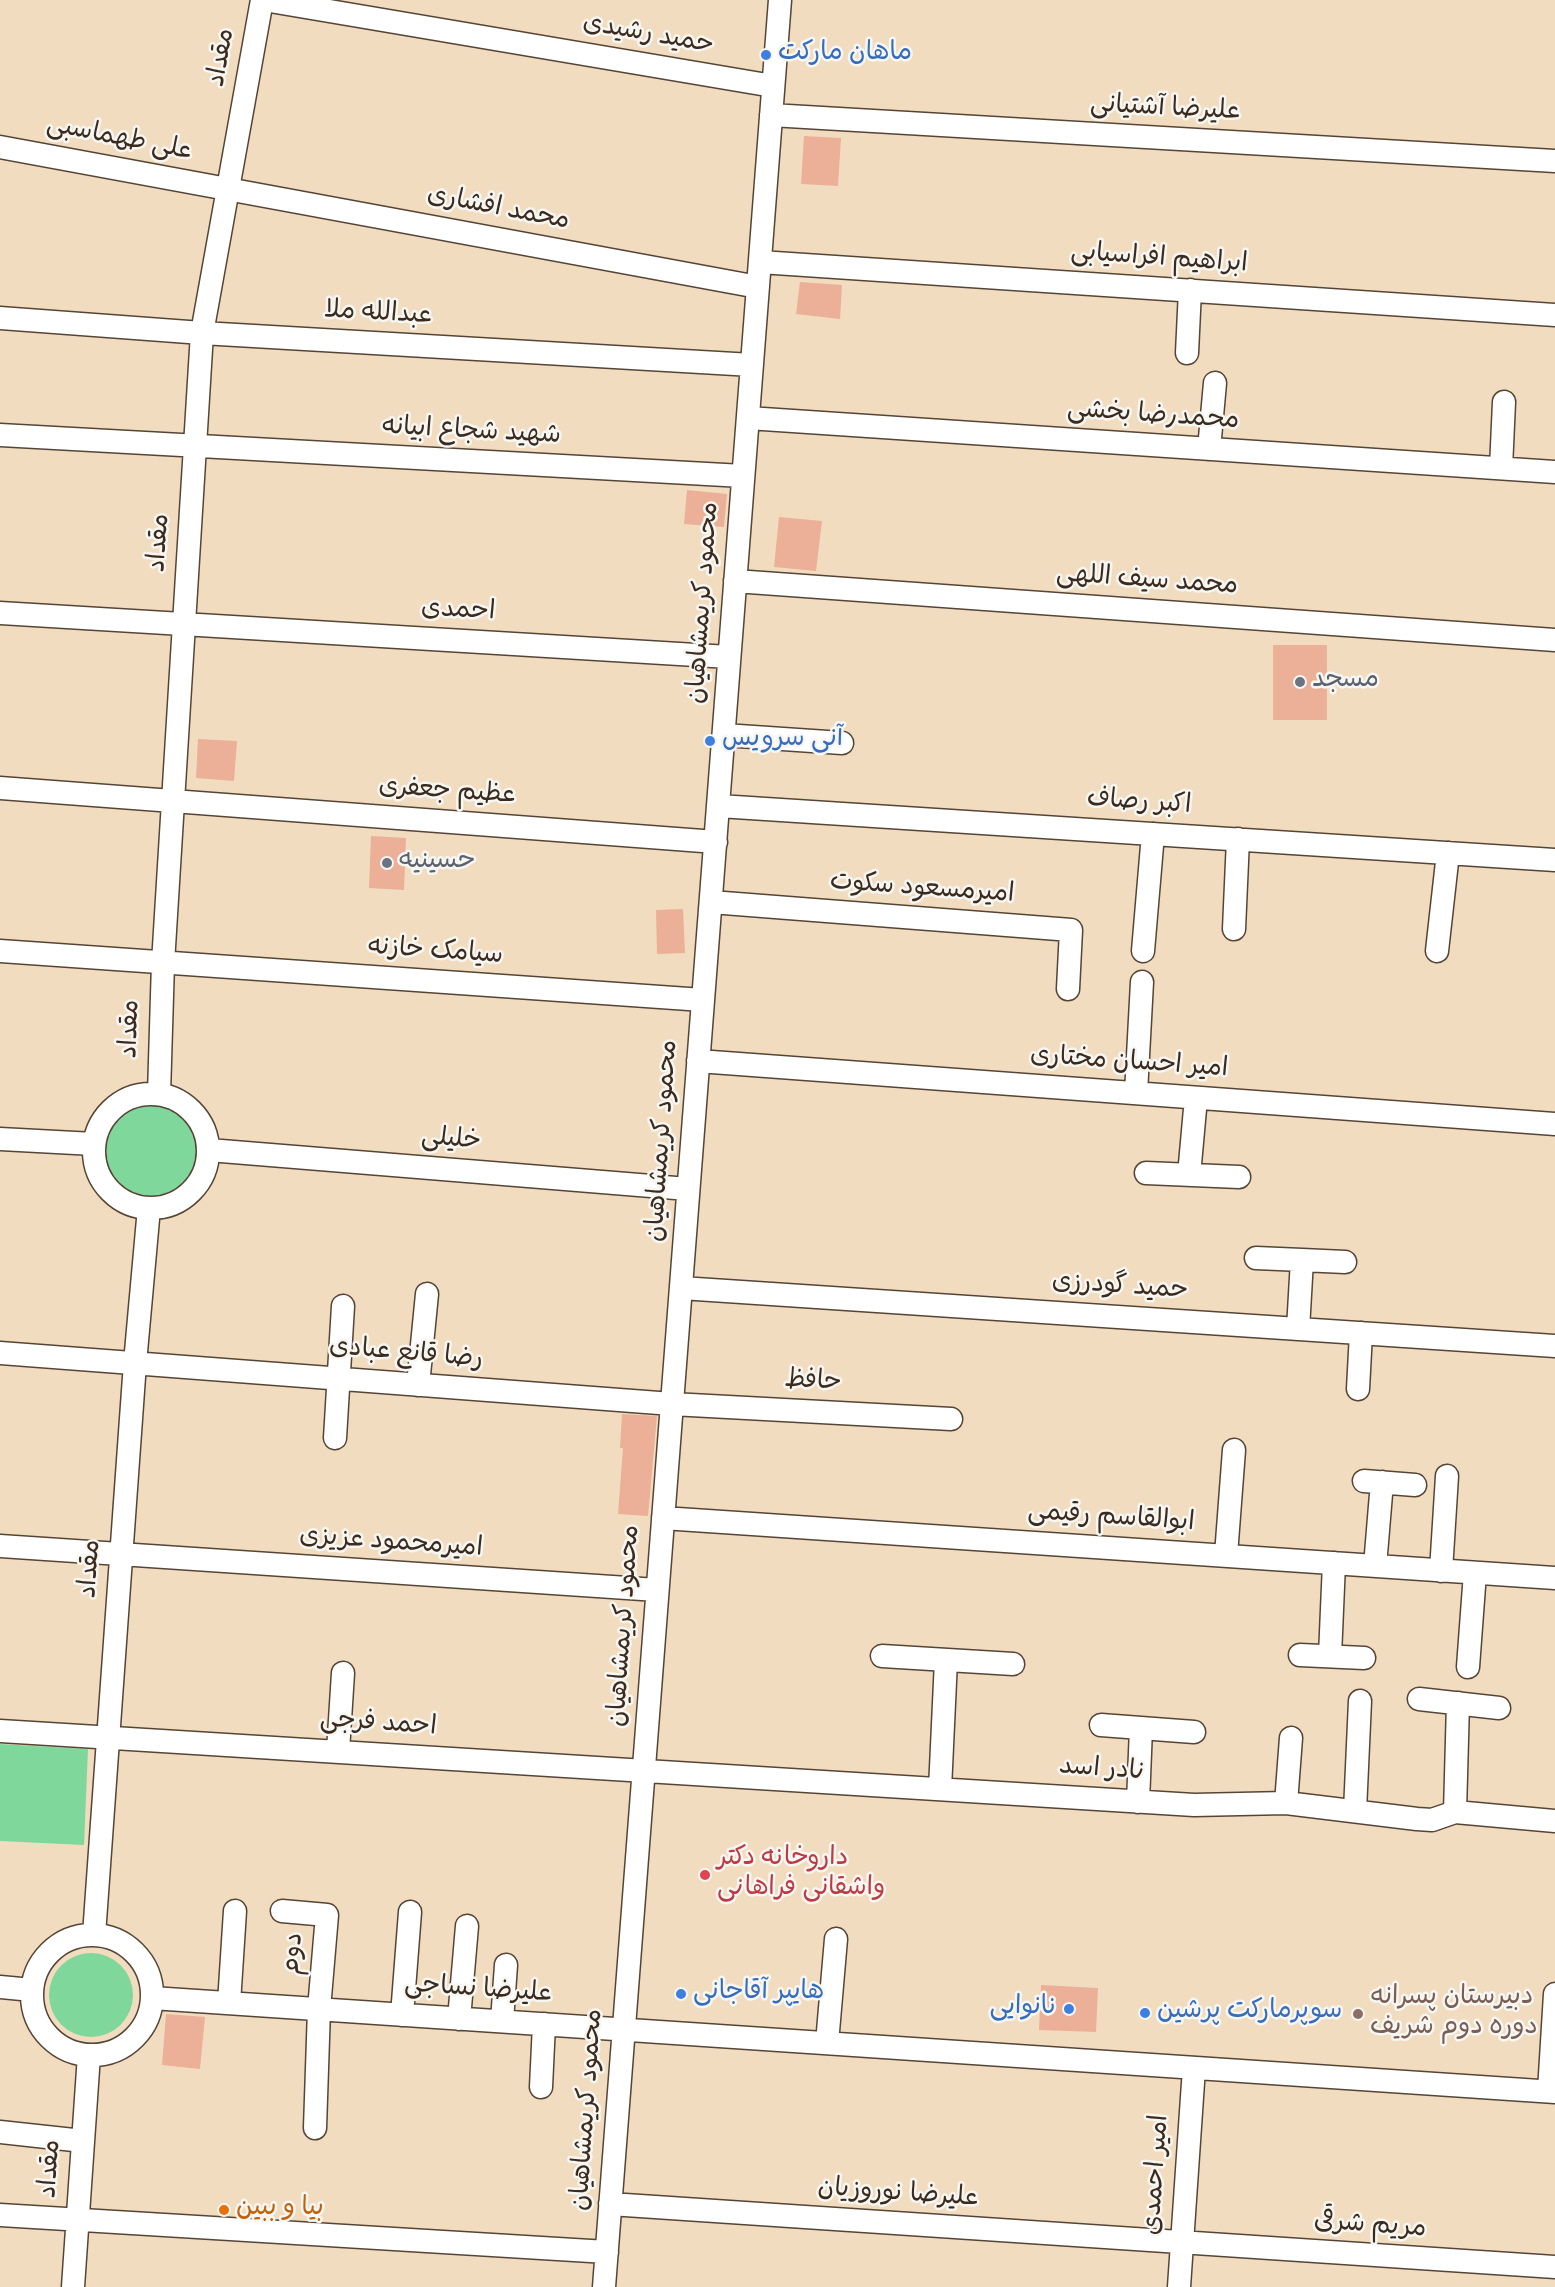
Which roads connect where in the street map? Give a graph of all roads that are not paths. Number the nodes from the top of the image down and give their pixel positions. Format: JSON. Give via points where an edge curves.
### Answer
{"nodes":[{"id":1,"x":263,"y":0,"type":"edge"},
{"id":2,"x":780,"y":0,"type":"edge"},
{"id":3,"x":773,"y":86,"type":"junction"},
{"id":4,"x":771,"y":115,"type":"junction"},
{"id":5,"x":0,"y":147,"type":"edge"},
{"id":6,"x":1555,"y":161,"type":"edge"},
{"id":7,"x":228,"y":189,"type":"junction"},
{"id":8,"x":760,"y":262,"type":"junction"},
{"id":9,"x":758,"y":287,"type":"junction"},
{"id":10,"x":1190,"y":290,"type":"junction"},
{"id":11,"x":1555,"y":315,"type":"edge"},
{"id":12,"x":0,"y":318,"type":"edge"},
{"id":13,"x":202,"y":333,"type":"junction"},
{"id":14,"x":1187,"y":353,"type":"dead end"},
{"id":15,"x":752,"y":365,"type":"junction"},
{"id":16,"x":1215,"y":383,"type":"dead end"},
{"id":17,"x":1504,"y":402,"type":"dead end"},
{"id":18,"x":748,"y":418,"type":"junction"},
{"id":19,"x":0,"y":435,"type":"edge"},
{"id":20,"x":195,"y":446,"type":"junction"},
{"id":21,"x":1209,"y":449,"type":"junction"},
{"id":22,"x":1501,"y":468,"type":"junction"},
{"id":23,"x":1555,"y":472,"type":"edge"},
{"id":24,"x":743,"y":476,"type":"junction"},
{"id":25,"x":735,"y":581,"type":"junction"},
{"id":26,"x":0,"y":613,"type":"edge"},
{"id":27,"x":184,"y":624,"type":"junction"},
{"id":28,"x":1555,"y":640,"type":"edge"},
{"id":29,"x":729,"y":657,"type":"junction"},
{"id":30,"x":724,"y":735,"type":"junction"},
{"id":31,"x":842,"y":743,"type":"dead end"},
{"id":32,"x":0,"y":788,"type":"edge"},
{"id":33,"x":173,"y":800,"type":"junction"},
{"id":34,"x":719,"y":806,"type":"junction"},
{"id":35,"x":1153,"y":834,"type":"junction"},
{"id":36,"x":1238,"y":839,"type":"junction"},
{"id":37,"x":716,"y":842,"type":"junction"},
{"id":38,"x":1448,"y":853,"type":"junction"},
{"id":39,"x":1555,"y":860,"type":"edge"},
{"id":40,"x":711,"y":902,"type":"junction"},
{"id":41,"x":1234,"y":929,"type":"dead end"},
{"id":42,"x":0,"y":951,"type":"edge"},
{"id":43,"x":1143,"y":951,"type":"dead end"},
{"id":44,"x":1437,"y":951,"type":"dead end"},
{"id":45,"x":163,"y":963,"type":"junction"},
{"id":46,"x":1142,"y":982,"type":"dead end"},
{"id":47,"x":1068,"y":989,"type":"dead end"},
{"id":48,"x":703,"y":1000,"type":"junction"},
{"id":49,"x":698,"y":1061,"type":"junction"},
{"id":50,"x":1136,"y":1093,"type":"junction"},
{"id":51,"x":159,"y":1094,"type":"junction"},
{"id":52,"x":1196,"y":1098,"type":"junction"},
{"id":53,"x":1555,"y":1124,"type":"edge"},
{"id":54,"x":0,"y":1139,"type":"edge"},
{"id":55,"x":94,"y":1144,"type":"junction"},
{"id":56,"x":208,"y":1150,"type":"junction"},
{"id":57,"x":1146,"y":1173,"type":"dead end"},
{"id":58,"x":1189,"y":1175,"type":"junction"},
{"id":59,"x":1239,"y":1177,"type":"dead end"},
{"id":60,"x":688,"y":1190,"type":"junction"},
{"id":61,"x":149,"y":1208,"type":"junction"},
{"id":62,"x":1256,"y":1258,"type":"dead end"},
{"id":63,"x":1302,"y":1260,"type":"junction"},
{"id":64,"x":1345,"y":1262,"type":"dead end"},
{"id":65,"x":681,"y":1288,"type":"junction"},
{"id":66,"x":427,"y":1294,"type":"dead end"},
{"id":67,"x":343,"y":1306,"type":"dead end"},
{"id":68,"x":1298,"y":1329,"type":"junction"},
{"id":69,"x":1361,"y":1333,"type":"junction"},
{"id":70,"x":1555,"y":1346,"type":"edge"},
{"id":71,"x":0,"y":1353,"type":"edge"},
{"id":72,"x":135,"y":1363,"type":"junction"},
{"id":73,"x":338,"y":1378,"type":"junction"},
{"id":74,"x":418,"y":1385,"type":"junction"},
{"id":75,"x":1358,"y":1389,"type":"dead end"},
{"id":76,"x":672,"y":1404,"type":"junction"},
{"id":77,"x":951,"y":1419,"type":"dead end"},
{"id":78,"x":335,"y":1438,"type":"dead end"},
{"id":79,"x":1234,"y":1450,"type":"dead end"},
{"id":80,"x":1447,"y":1476,"type":"dead end"},
{"id":81,"x":1415,"y":1485,"type":"dead end"},
{"id":82,"x":663,"y":1518,"type":"junction"},
{"id":83,"x":0,"y":1546,"type":"edge"},
{"id":84,"x":122,"y":1554,"type":"junction"},
{"id":85,"x":1226,"y":1555,"type":"junction"},
{"id":86,"x":1334,"y":1563,"type":"junction"},
{"id":87,"x":1375,"y":1566,"type":"junction"},
{"id":88,"x":1441,"y":1570,"type":"junction"},
{"id":89,"x":1475,"y":1573,"type":"junction"},
{"id":90,"x":1555,"y":1578,"type":"edge"},
{"id":91,"x":657,"y":1590,"type":"junction"},
{"id":92,"x":1300,"y":1655,"type":"dead end"},
{"id":93,"x":882,"y":1656,"type":"dead end"},
{"id":94,"x":1330,"y":1656,"type":"junction"},
{"id":95,"x":1364,"y":1658,"type":"dead end"},
{"id":96,"x":946,"y":1660,"type":"junction"},
{"id":97,"x":1013,"y":1664,"type":"dead end"},
{"id":98,"x":1468,"y":1667,"type":"dead end"},
{"id":99,"x":343,"y":1673,"type":"dead end"},
{"id":100,"x":1419,"y":1699,"type":"dead end"},
{"id":101,"x":1360,"y":1701,"type":"dead end"},
{"id":102,"x":1458,"y":1703,"type":"junction"},
{"id":103,"x":1499,"y":1708,"type":"dead end"},
{"id":104,"x":1101,"y":1725,"type":"dead end"},
{"id":105,"x":1141,"y":1728,"type":"junction"},
{"id":106,"x":0,"y":1731,"type":"edge"},
{"id":107,"x":1194,"y":1731,"type":"dead end"},
{"id":108,"x":108,"y":1737,"type":"junction"},
{"id":109,"x":1291,"y":1738,"type":"dead end"},
{"id":110,"x":338,"y":1751,"type":"junction"},
{"id":111,"x":644,"y":1771,"type":"junction"},
{"id":112,"x":940,"y":1789,"type":"junction"},
{"id":113,"x":1138,"y":1802,"type":"junction"},
{"id":114,"x":1286,"y":1803,"type":"junction"},
{"id":115,"x":1355,"y":1811,"type":"junction"},
{"id":116,"x":1455,"y":1812,"type":"junction"},
{"id":117,"x":1555,"y":1821,"type":"edge"},
{"id":118,"x":235,"y":1911,"type":"dead end"},
{"id":119,"x":282,"y":1911,"type":"dead end"},
{"id":120,"x":410,"y":1912,"type":"dead end"},
{"id":121,"x":467,"y":1926,"type":"dead end"},
{"id":122,"x":94,"y":1935,"type":"junction"},
{"id":123,"x":836,"y":1939,"type":"dead end"},
{"id":124,"x":506,"y":1965,"type":"dead end"},
{"id":125,"x":0,"y":1988,"type":"edge"},
{"id":126,"x":32,"y":1990,"type":"junction"},
{"id":127,"x":1555,"y":1994,"type":"edge"},
{"id":128,"x":152,"y":1998,"type":"junction"},
{"id":129,"x":229,"y":2003,"type":"junction"},
{"id":130,"x":319,"y":2009,"type":"junction"},
{"id":131,"x":402,"y":2015,"type":"junction"},
{"id":132,"x":459,"y":2019,"type":"junction"},
{"id":133,"x":502,"y":2021,"type":"junction"},
{"id":134,"x":544,"y":2024,"type":"junction"},
{"id":135,"x":624,"y":2030,"type":"junction"},
{"id":136,"x":827,"y":2043,"type":"junction"},
{"id":137,"x":89,"y":2055,"type":"junction"},
{"id":138,"x":1194,"y":2068,"type":"junction"},
{"id":139,"x":541,"y":2087,"type":"dead end"},
{"id":140,"x":1552,"y":2092,"type":"edge"},
{"id":141,"x":315,"y":2128,"type":"dead end"},
{"id":142,"x":0,"y":2132,"type":"edge"},
{"id":143,"x":83,"y":2141,"type":"junction"},
{"id":144,"x":610,"y":2204,"type":"junction"},
{"id":145,"x":0,"y":2216,"type":"edge"},
{"id":146,"x":77,"y":2220,"type":"junction"},
{"id":147,"x":1182,"y":2243,"type":"junction"},
{"id":148,"x":607,"y":2252,"type":"junction"},
{"id":149,"x":1555,"y":2268,"type":"edge"},
{"id":150,"x":73,"y":2287,"type":"edge"},
{"id":151,"x":604,"y":2287,"type":"edge"},
{"id":152,"x":1179,"y":2287,"type":"edge"}],
"edges":[{"from":1,"to":3,"type":"street","name":"حمید رشیدی"},
{"from":1,"to":7,"type":"street","name":"مقداد"},
{"from":2,"to":3,"type":"street","name":"محمود کریمشاهیان"},
{"from":3,"to":4,"type":"street","name":"محمود کریمشاهیان"},
{"from":4,"to":6,"type":"street","name":"علیرضا آشتیانی"},
{"from":4,"to":8,"type":"street","name":"محمود کریمشاهیان"},
{"from":5,"to":7,"type":"street","name":"علی طهماسبی"},
{"from":7,"to":9,"type":"street","name":"محمد افشاری"},
{"from":7,"to":13,"type":"street","name":"مقداد"},
{"from":8,"to":9,"type":"street","name":"محمود کریمشاهیان"},
{"from":8,"to":10,"type":"street","name":"ابراهیم افراسیابی"},
{"from":9,"to":15,"type":"street","name":"محمود کریمشاهیان"},
{"from":10,"to":11,"type":"street","name":"ابراهیم افراسیابی"},
{"from":10,"to":14,"type":"street"},
{"from":12,"to":13,"type":"street","name":"عبدالله ملا"},
{"from":13,"to":15,"type":"street","name":"عبدالله ملا"},
{"from":13,"to":20,"type":"street","name":"مقداد"},
{"from":15,"to":18,"type":"street","name":"محمود کریمشاهیان"},
{"from":16,"to":21,"type":"street"},
{"from":17,"to":22,"type":"street"},
{"from":18,"to":21,"type":"street","name":"محمدرضا بخشی"},
{"from":18,"to":24,"type":"street","name":"محمود کریمشاهیان"},
{"from":19,"to":20,"type":"street","name":"شهید شجاع ابیانه"},
{"from":20,"to":24,"type":"street","name":"شهید شجاع ابیانه"},
{"from":20,"to":27,"type":"street","name":"مقداد"},
{"from":21,"to":22,"type":"street","name":"محمدرضا بخشی"},
{"from":22,"to":23,"type":"street","name":"محمدرضا بخشی"},
{"from":24,"to":25,"type":"street","name":"محمود کریمشاهیان"},
{"from":25,"to":28,"type":"street","name":"محمد سیف اللهی"},
{"from":25,"to":29,"type":"street","name":"محمود کریمشاهیان"},
{"from":26,"to":27,"type":"street","name":"احمدی"},
{"from":27,"to":29,"type":"street","name":"احمدی"},
{"from":27,"to":33,"type":"street","name":"مقداد"},
{"from":29,"to":30,"type":"street","name":"محمود کریمشاهیان"},
{"from":30,"to":31,"type":"street"},
{"from":30,"to":34,"type":"street","name":"محمود کریمشاهیان"},
{"from":32,"to":33,"type":"street","name":"عظیم جعفری"},
{"from":33,"to":37,"type":"street","name":"عظیم جعفری"},
{"from":33,"to":45,"type":"street","name":"مقداد"},
{"from":34,"to":35,"type":"street","name":"اکبر رصاف"},
{"from":34,"to":37,"type":"street","name":"محمود کریمشاهیان"},
{"from":35,"to":36,"type":"street","name":"اکبر رصاف"},
{"from":35,"to":43,"type":"street"},
{"from":36,"to":38,"type":"street","name":"اکبر رصاف"},
{"from":36,"to":41,"type":"street"},
{"from":37,"to":40,"type":"street","name":"محمود کریمشاهیان"},
{"from":38,"to":39,"type":"street","name":"اکبر رصاف"},
{"from":38,"to":44,"type":"street"},
{"from":40,"to":47,"type":"street","name":"امیرمسعود سکوت","via":[[1071,930]]},
{"from":40,"to":48,"type":"street","name":"محمود کریمشاهیان"},
{"from":42,"to":45,"type":"street","name":"سیامک خازنه"},
{"from":45,"to":48,"type":"street","name":"سیامک خازنه"},
{"from":45,"to":51,"type":"street","name":"مقداد"},
{"from":46,"to":50,"type":"street"},
{"from":48,"to":49,"type":"street","name":"محمود کریمشاهیان"},
{"from":49,"to":50,"type":"street","name":"امیر احسان مختاری"},
{"from":49,"to":60,"type":"street","name":"محمود کریمشاهیان"},
{"from":50,"to":52,"type":"street","name":"امیر احسان مختاری"},
{"from":51,"to":55,"type":"street","via":[[132,1098],[109,1112]]},
{"from":51,"to":56,"type":"street","via":[[188,1107],[199,1119]]},
{"from":52,"to":53,"type":"street","name":"امیر احسان مختاری"},
{"from":52,"to":58,"type":"street"},
{"from":54,"to":55,"type":"street"},
{"from":55,"to":61,"type":"street","via":[[95,1163],[114,1194],[130,1204]]},
{"from":56,"to":60,"type":"street","name":"خلیلی"},
{"from":56,"to":61,"type":"street","via":[[206,1168],[184,1198],[167,1206]]},
{"from":57,"to":58,"type":"street"},
{"from":58,"to":59,"type":"street"},
{"from":60,"to":65,"type":"street","name":"محمود کریمشاهیان"},
{"from":61,"to":72,"type":"street","name":"مقداد"},
{"from":62,"to":63,"type":"street"},
{"from":63,"to":64,"type":"street"},
{"from":63,"to":68,"type":"street"},
{"from":65,"to":68,"type":"street","name":"حمید گودرزی"},
{"from":65,"to":76,"type":"street","name":"محمود کریمشاهیان"},
{"from":66,"to":74,"type":"street"},
{"from":67,"to":73,"type":"street"},
{"from":68,"to":69,"type":"street","name":"حمید گودرزی"},
{"from":69,"to":70,"type":"street","name":"حمید گودرزی"},
{"from":69,"to":75,"type":"street"},
{"from":71,"to":72,"type":"street","name":"رضا قانع عبادی"},
{"from":72,"to":73,"type":"street","name":"رضا قانع عبادی"},
{"from":72,"to":84,"type":"street","name":"مقداد"},
{"from":73,"to":74,"type":"street","name":"رضا قانع عبادی"},
{"from":73,"to":78,"type":"street"},
{"from":74,"to":76,"type":"street","name":"رضا قانع عبادی"},
{"from":76,"to":77,"type":"street","name":"حافظ"},
{"from":76,"to":82,"type":"street","name":"محمود کریمشاهیان"},
{"from":79,"to":85,"type":"street"},
{"from":80,"to":88,"type":"street"},
{"from":81,"to":87,"type":"street","via":[[1373,1481]]},
{"from":82,"to":85,"type":"street","name":"ابوالقاسم رقیمی"},
{"from":82,"to":91,"type":"street","name":"محمود کریمشاهیان"},
{"from":83,"to":84,"type":"street","name":"امیرمحمود عزیزی"},
{"from":84,"to":91,"type":"street","name":"امیرمحمود عزیزی"},
{"from":84,"to":108,"type":"street","name":"مقداد"},
{"from":85,"to":86,"type":"street","name":"ابوالقاسم رقیمی"},
{"from":86,"to":87,"type":"street","name":"ابوالقاسم رقیمی"},
{"from":86,"to":94,"type":"street"},
{"from":87,"to":88,"type":"street","name":"ابوالقاسم رقیمی"},
{"from":88,"to":89,"type":"street","name":"ابوالقاسم رقیمی"},
{"from":89,"to":90,"type":"street","name":"ابوالقاسم رقیمی"},
{"from":89,"to":98,"type":"street"},
{"from":91,"to":111,"type":"street","name":"محمود کریمشاهیان"},
{"from":92,"to":94,"type":"street"},
{"from":93,"to":96,"type":"street"},
{"from":94,"to":95,"type":"street"},
{"from":96,"to":97,"type":"street"},
{"from":96,"to":112,"type":"street"},
{"from":99,"to":110,"type":"street"},
{"from":100,"to":102,"type":"street"},
{"from":101,"to":115,"type":"street"},
{"from":102,"to":103,"type":"street"},
{"from":102,"to":116,"type":"street"},
{"from":104,"to":105,"type":"street"},
{"from":105,"to":107,"type":"street"},
{"from":105,"to":113,"type":"street"},
{"from":106,"to":108,"type":"street","name":"احمد فرجی"},
{"from":108,"to":110,"type":"street","name":"احمد فرجی"},
{"from":108,"to":122,"type":"street","name":"مقداد"},
{"from":109,"to":114,"type":"street"},
{"from":110,"to":111,"type":"street","name":"احمد فرجی"},
{"from":111,"to":112,"type":"street","name":"نادر اسد"},
{"from":111,"to":135,"type":"street","name":"محمود کریمشاهیان"},
{"from":112,"to":113,"type":"street","name":"نادر اسد"},
{"from":113,"to":114,"type":"street","name":"نادر اسد"},
{"from":114,"to":115,"type":"street","name":"نادر اسد"},
{"from":115,"to":116,"type":"street","name":"نادر اسد","via":[[1432,1820]]},
{"from":116,"to":117,"type":"street","name":"نادر اسد"},
{"from":118,"to":129,"type":"street"},
{"from":119,"to":130,"type":"street","name":"دوم","via":[[327,1915]]},
{"from":120,"to":131,"type":"street"},
{"from":121,"to":132,"type":"street"},
{"from":122,"to":126,"type":"street","via":[[76,1936],[59,1944],[36,1972]]},
{"from":122,"to":128,"type":"street","via":[[113,1938],[142,1962],[150,1979]]},
{"from":123,"to":136,"type":"street"},
{"from":124,"to":133,"type":"street"},
{"from":125,"to":126,"type":"street"},
{"from":126,"to":137,"type":"street","via":[[33,2009],[41,2027],[70,2051]]},
{"from":127,"to":140,"type":"street"},
{"from":128,"to":129,"type":"street","name":"علیرضا نساجی"},
{"from":128,"to":137,"type":"street","via":[[139,2032],[125,2045],[108,2053]]},
{"from":129,"to":130,"type":"street","name":"علیرضا نساجی"},
{"from":130,"to":131,"type":"street","name":"علیرضا نساجی"},
{"from":130,"to":141,"type":"street"},
{"from":131,"to":132,"type":"street","name":"علیرضا نساجی"},
{"from":132,"to":133,"type":"street","name":"علیرضا نساجی"},
{"from":133,"to":134,"type":"street","name":"علیرضا نساجی"},
{"from":134,"to":135,"type":"street","name":"علیرضا نساجی"},
{"from":134,"to":139,"type":"street"},
{"from":135,"to":136,"type":"street","name":"علیرضا نساجی"},
{"from":135,"to":144,"type":"street","name":"محمود کریمشاهیان"},
{"from":136,"to":138,"type":"street","name":"علیرضا نساجی"},
{"from":137,"to":143,"type":"street","name":"مقداد"},
{"from":138,"to":140,"type":"street","name":"علیرضا نساجی"},
{"from":138,"to":147,"type":"street","name":"امیر احمدی"},
{"from":142,"to":143,"type":"street"},
{"from":143,"to":146,"type":"street","name":"مقداد"},
{"from":144,"to":147,"type":"street","name":"علیرضا نوروزیان"},
{"from":144,"to":148,"type":"street","name":"محمود کریمشاهیان"},
{"from":145,"to":146,"type":"street"},
{"from":146,"to":148,"type":"street"},
{"from":146,"to":150,"type":"street","name":"مقداد"},
{"from":147,"to":149,"type":"street","name":"مریم شرقی"},
{"from":147,"to":152,"type":"street","name":"امیر احمدی"},
{"from":148,"to":151,"type":"street","name":"محمود کریمشاهیان"}]}
